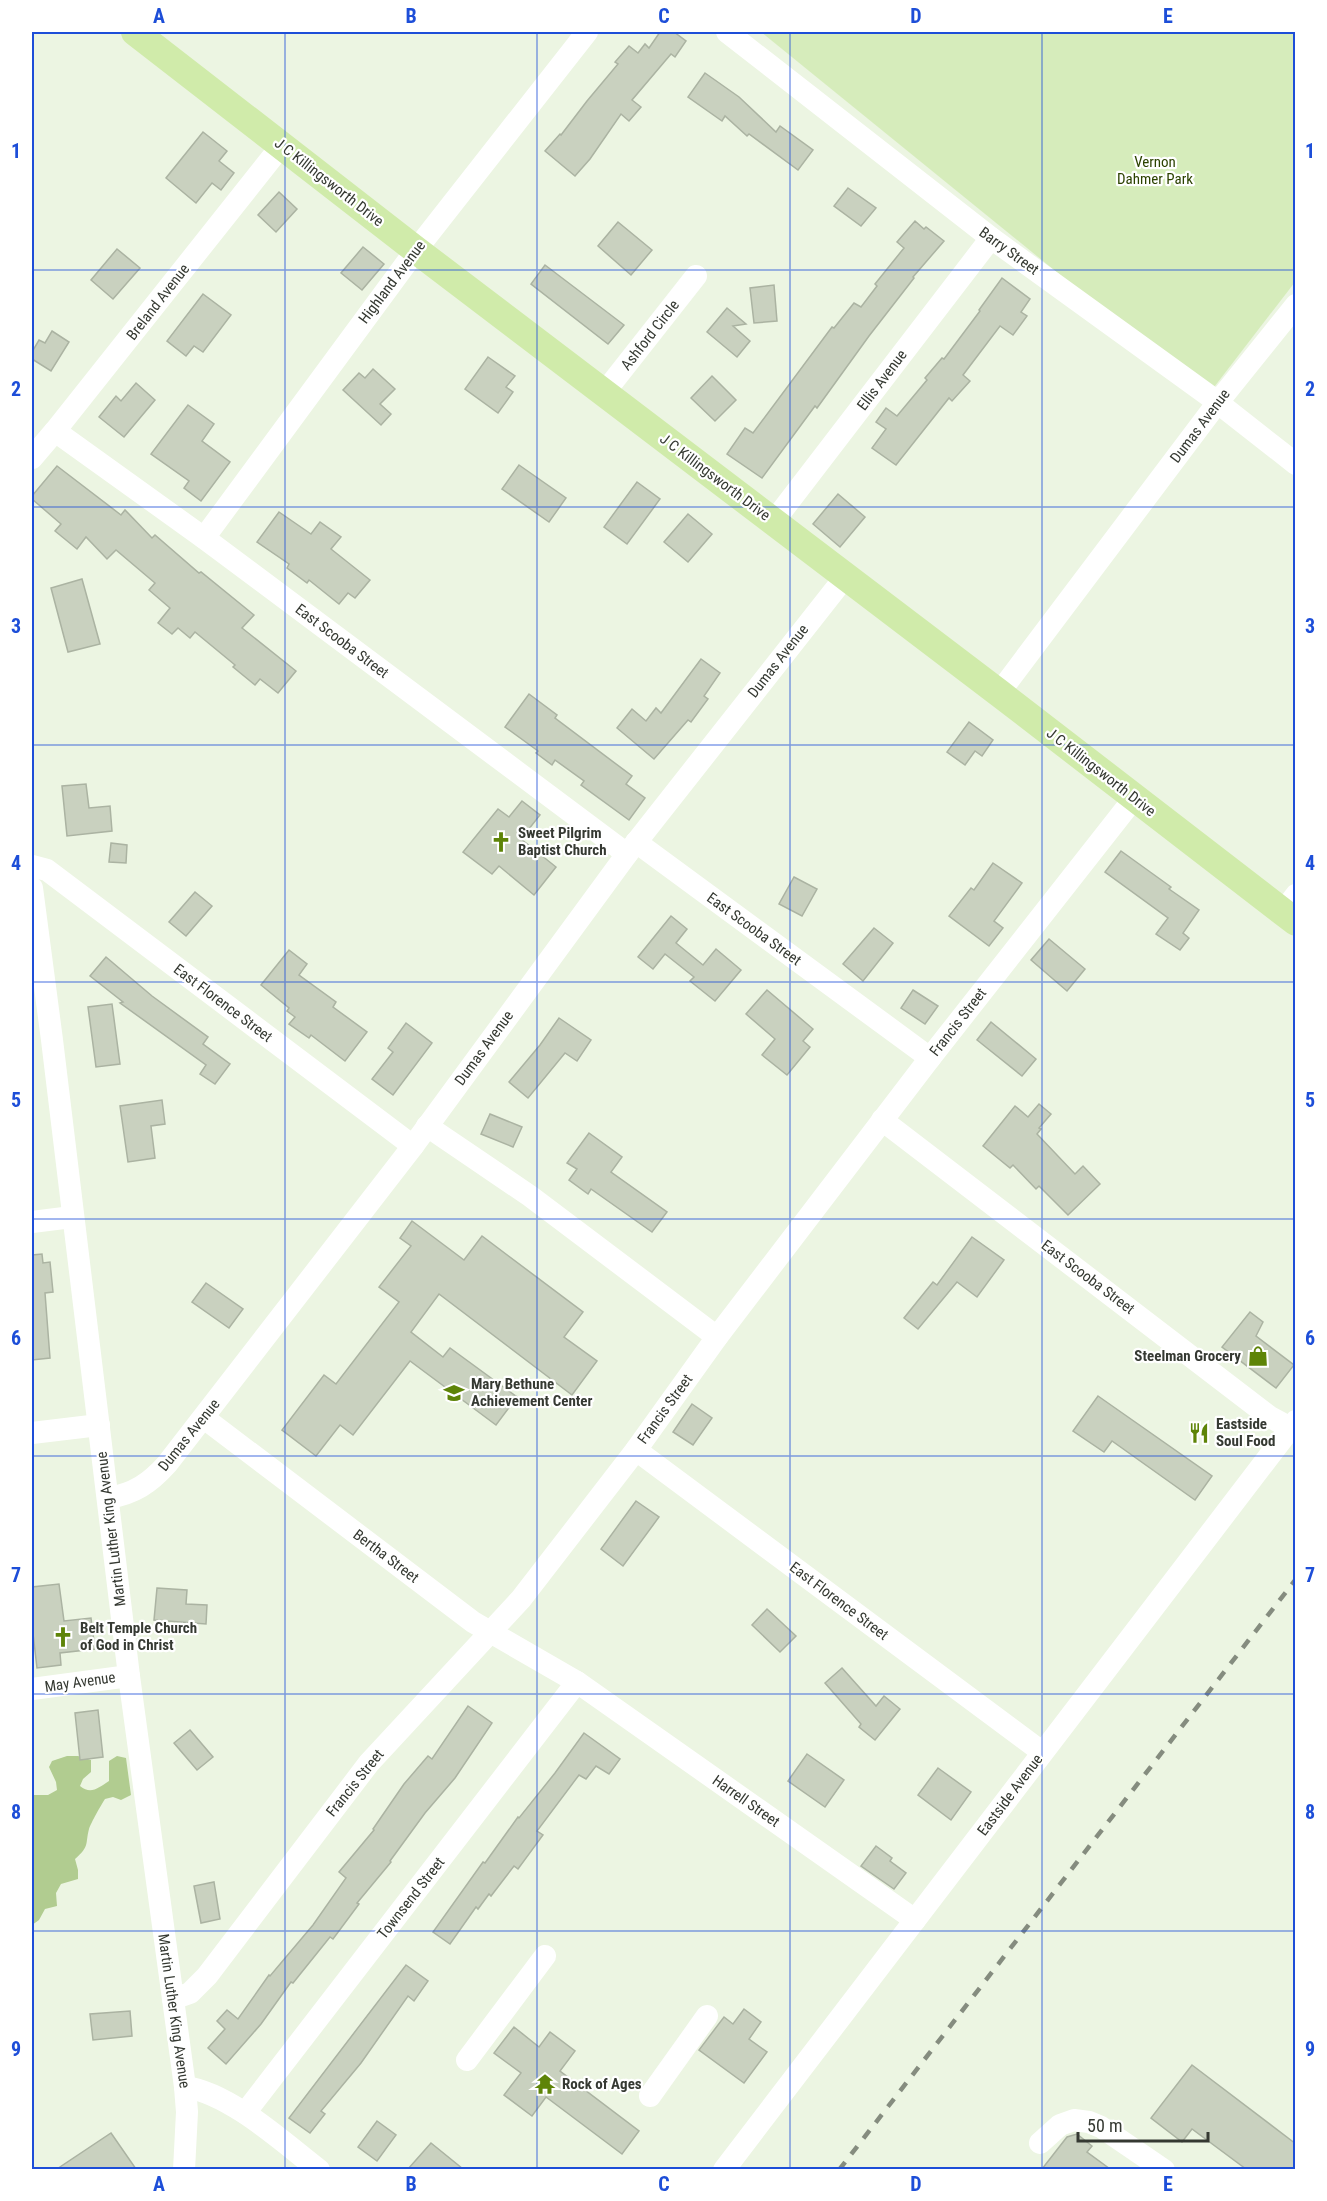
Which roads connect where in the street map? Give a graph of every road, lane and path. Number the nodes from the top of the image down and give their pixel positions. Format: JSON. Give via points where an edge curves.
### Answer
{"nodes":[{"id":1,"x":138,"y":32,"type":"edge"},
{"id":2,"x":587,"y":32,"type":"edge"},
{"id":3,"x":727,"y":32,"type":"edge"},
{"id":4,"x":282,"y":145,"type":"junction"},
{"id":5,"x":991,"y":238,"type":"junction"},
{"id":6,"x":416,"y":250,"type":"junction"},
{"id":7,"x":696,"y":276,"type":"dead end"},
{"id":8,"x":1296,"y":305,"type":"edge"},
{"id":9,"x":604,"y":393,"type":"junction"},
{"id":10,"x":1218,"y":402,"type":"junction"},
{"id":11,"x":55,"y":431,"type":"junction"},
{"id":12,"x":32,"y":458,"type":"edge"},
{"id":13,"x":1296,"y":464,"type":"edge"},
{"id":14,"x":774,"y":521,"type":"junction"},
{"id":15,"x":204,"y":538,"type":"junction"},
{"id":16,"x":845,"y":577,"type":"junction"},
{"id":17,"x":999,"y":693,"type":"junction"},
{"id":18,"x":1135,"y":797,"type":"junction"},
{"id":19,"x":631,"y":848,"type":"junction"},
{"id":20,"x":32,"y":866,"type":"edge"},
{"id":21,"x":32,"y":888,"type":"edge"},
{"id":22,"x":1291,"y":910,"type":"edge"},
{"id":23,"x":42,"y":1041,"type":"edge"},
{"id":24,"x":930,"y":1058,"type":"junction"},
{"id":25,"x":882,"y":1120,"type":"junction"},
{"id":26,"x":427,"y":1126,"type":"junction"},
{"id":27,"x":413,"y":1146,"type":"junction"},
{"id":28,"x":72,"y":1217,"type":"junction"},
{"id":29,"x":32,"y":1222,"type":"edge"},
{"id":30,"x":717,"y":1337,"type":"junction"},
{"id":31,"x":204,"y":1418,"type":"junction"},
{"id":32,"x":99,"y":1425,"type":"junction"},
{"id":33,"x":1294,"y":1426,"type":"edge"},
{"id":34,"x":32,"y":1432,"type":"edge"},
{"id":35,"x":636,"y":1450,"type":"junction"},
{"id":36,"x":108,"y":1498,"type":"junction"},
{"id":37,"x":491,"y":1633,"type":"junction"},
{"id":38,"x":129,"y":1676,"type":"junction"},
{"id":39,"x":577,"y":1682,"type":"junction"},
{"id":40,"x":32,"y":1689,"type":"edge"},
{"id":41,"x":1042,"y":1752,"type":"junction"},
{"id":42,"x":915,"y":1920,"type":"junction"},
{"id":43,"x":544,"y":1956,"type":"dead end"},
{"id":44,"x":173,"y":1999,"type":"junction"},
{"id":45,"x":707,"y":2016,"type":"dead end"},
{"id":46,"x":467,"y":2060,"type":"dead end"},
{"id":47,"x":185,"y":2087,"type":"junction"},
{"id":48,"x":650,"y":2096,"type":"dead end"},
{"id":49,"x":245,"y":2113,"type":"junction"},
{"id":50,"x":1040,"y":2143,"type":"dead end"},
{"id":51,"x":722,"y":2162,"type":"edge"},
{"id":52,"x":184,"y":2169,"type":"edge"},
{"id":53,"x":319,"y":2169,"type":"edge"},
{"id":54,"x":1164,"y":2169,"type":"edge"}],
"edges":[{"from":1,"to":4,"type":"main road","name":"J C Killingsworth Drive"},
{"from":2,"to":6,"type":"street","name":"Highland Avenue"},
{"from":3,"to":5,"type":"street","name":"Barry Street"},
{"from":4,"to":6,"type":"main road","name":"J C Killingsworth Drive"},
{"from":4,"to":11,"type":"street","name":"Breland Avenue"},
{"from":5,"to":10,"type":"street","name":"Barry Street"},
{"from":5,"to":14,"type":"street","name":"Ellis Avenue"},
{"from":6,"to":9,"type":"main road","name":"J C Killingsworth Drive"},
{"from":6,"to":15,"type":"street","name":"Highland Avenue"},
{"from":7,"to":9,"type":"street","name":"Ashford Circle"},
{"from":8,"to":10,"type":"street","name":"Dumas Avenue"},
{"from":9,"to":14,"type":"main road","name":"J C Killingsworth Drive"},
{"from":10,"to":13,"type":"street","name":"Barry Street"},
{"from":10,"to":17,"type":"street","name":"Dumas Avenue"},
{"from":11,"to":12,"type":"street","name":"Breland Avenue"},
{"from":11,"to":15,"type":"street","name":"East Scooba Street"},
{"from":14,"to":16,"type":"main road","name":"J C Killingsworth Drive"},
{"from":15,"to":19,"type":"street","name":"East Scooba Street"},
{"from":16,"to":17,"type":"main road","name":"J C Killingsworth Drive"},
{"from":16,"to":19,"type":"street","name":"Dumas Avenue"},
{"from":17,"to":18,"type":"main road","name":"J C Killingsworth Drive"},
{"from":18,"to":22,"type":"main road","name":"J C Killingsworth Drive"},
{"from":18,"to":24,"type":"street","name":"Francis Street"},
{"from":19,"to":24,"type":"street","name":"East Scooba Street"},
{"from":19,"to":26,"type":"street","name":"Dumas Avenue"},
{"from":20,"to":27,"type":"street","name":"East Florence Street","via":[[46,870]]},
{"from":21,"to":23,"type":"street","name":"Martin Luther King Avenue"},
{"from":23,"to":28,"type":"street","name":"Martin Luther King Avenue"},
{"from":24,"to":25,"type":"street","name":"Francis Street"},
{"from":25,"to":30,"type":"street","name":"Francis Street"},
{"from":25,"to":33,"type":"street","name":"East Scooba Street","via":[[1270,1417]]},
{"from":26,"to":27,"type":"street","name":"Dumas Avenue"},
{"from":26,"to":30,"type":"street","via":[[530,1196]]},
{"from":27,"to":31,"type":"street","name":"Dumas Avenue"},
{"from":28,"to":29,"type":"street"},
{"from":28,"to":32,"type":"street","name":"Martin Luther King Avenue"},
{"from":30,"to":35,"type":"street","name":"Francis Street"},
{"from":31,"to":36,"type":"street","name":"Dumas Avenue","via":[[155,1478],[129,1494]]},
{"from":31,"to":37,"type":"street","name":"Bertha Street"},
{"from":32,"to":34,"type":"street"},
{"from":32,"to":36,"type":"street","name":"Martin Luther King Avenue"},
{"from":33,"to":41,"type":"street","name":"Eastside Avenue"},
{"from":35,"to":37,"type":"street","name":"Francis Street"},
{"from":35,"to":41,"type":"street","name":"East Florence Street"},
{"from":36,"to":38,"type":"street","name":"Martin Luther King Avenue"},
{"from":37,"to":39,"type":"street","name":"Bertha Street"},
{"from":37,"to":44,"type":"street","name":"Francis Street","via":[[369,1763],[207,1976],[190,1993]]},
{"from":38,"to":40,"type":"street","name":"May Avenue"},
{"from":38,"to":44,"type":"street","name":"Martin Luther King Avenue"},
{"from":39,"to":42,"type":"street","name":"Harrell Street"},
{"from":39,"to":49,"type":"street","name":"Townsend Street"},
{"from":41,"to":42,"type":"street","name":"Eastside Avenue"},
{"from":42,"to":51,"type":"street","name":"Eastside Avenue"},
{"from":43,"to":46,"type":"street"},
{"from":44,"to":47,"type":"street","name":"Martin Luther King Avenue"},
{"from":45,"to":48,"type":"street"},
{"from":47,"to":49,"type":"street","via":[[203,2091]]},
{"from":47,"to":52,"type":"street","name":"Martin Luther King Avenue"},
{"from":49,"to":53,"type":"street"},
{"from":50,"to":54,"type":"street","via":[[1060,2125],[1074,2120],[1089,2122]]}]}
